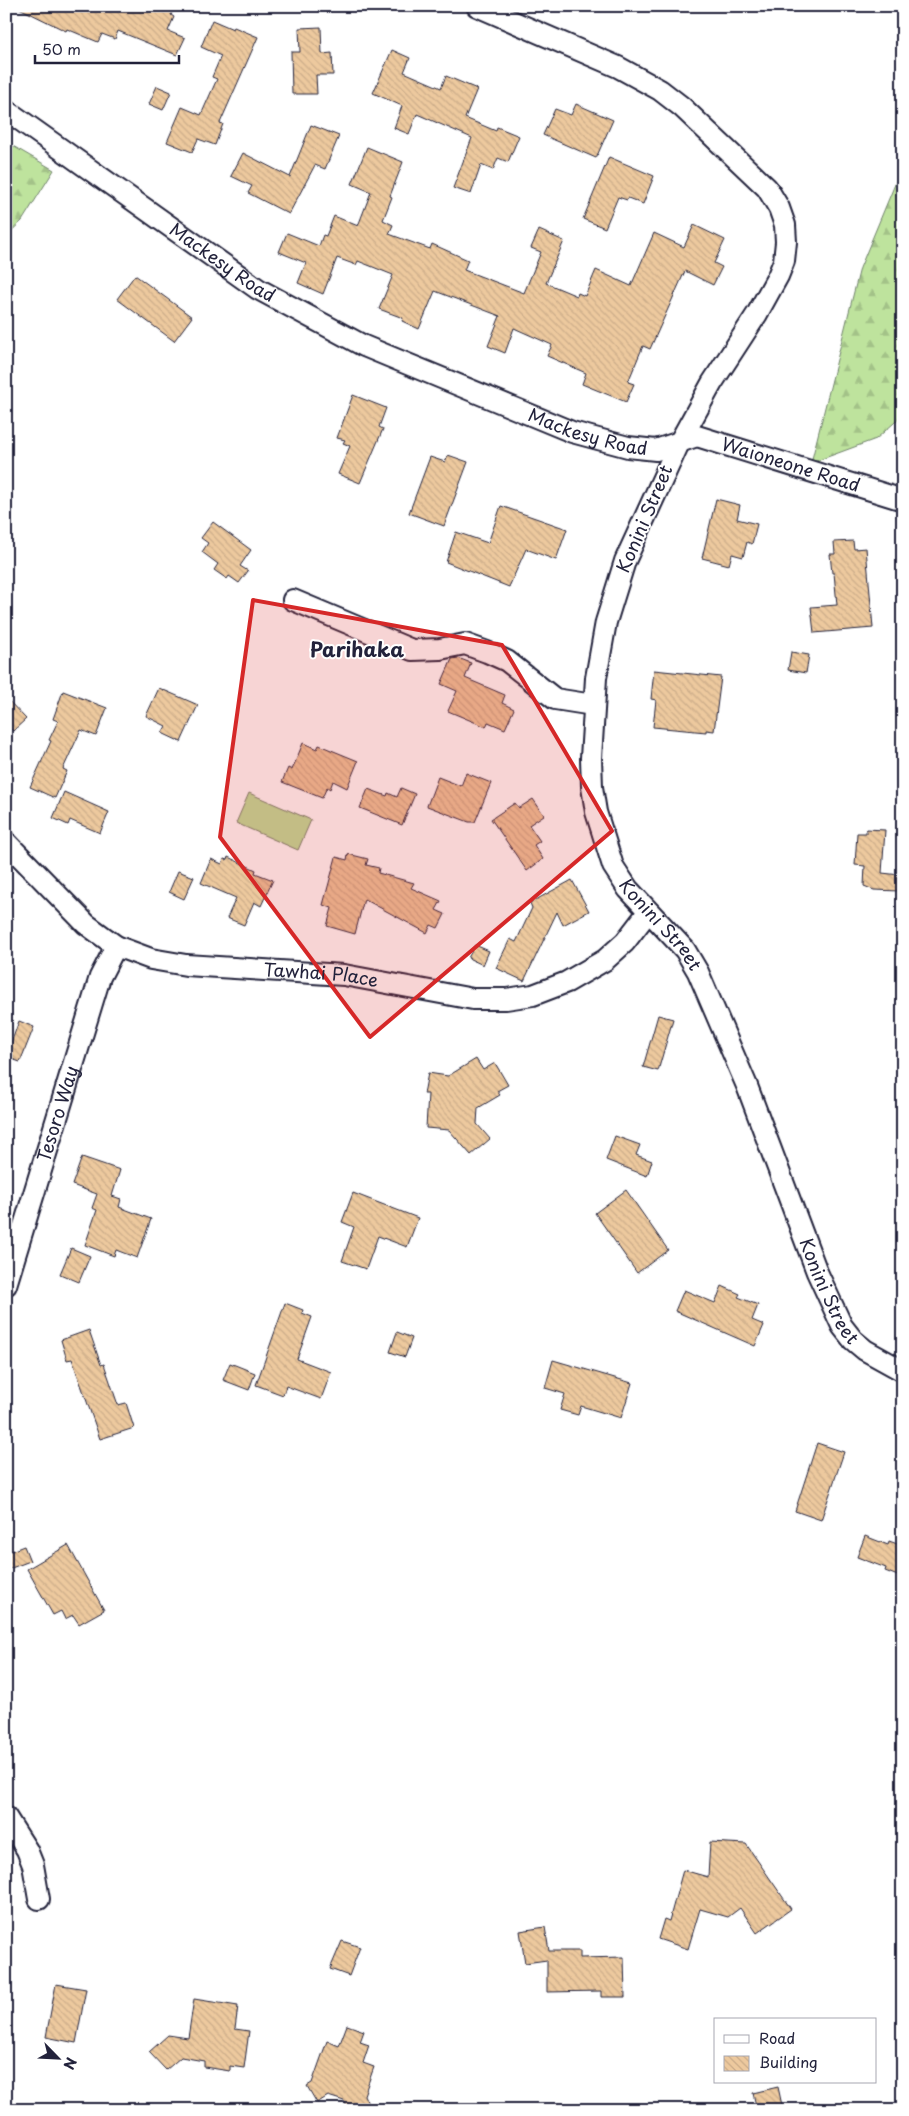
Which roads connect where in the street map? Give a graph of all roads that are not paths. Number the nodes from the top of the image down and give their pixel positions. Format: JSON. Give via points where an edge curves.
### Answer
{"nodes":[{"id":1,"x":477,"y":6,"type":"edge"},
{"id":2,"x":6,"y":110,"type":"edge"},
{"id":3,"x":679,"y":442,"type":"junction"},
{"id":4,"x":903,"y":500,"type":"edge"},
{"id":5,"x":293,"y":600,"type":"dead end"},
{"id":6,"x":593,"y":705,"type":"junction"},
{"id":7,"x":6,"y":842,"type":"edge"},
{"id":8,"x":648,"y":912,"type":"junction"},
{"id":9,"x":116,"y":946,"type":"junction"},
{"id":10,"x":6,"y":1285,"type":"edge"},
{"id":11,"x":903,"y":1371,"type":"edge"},
{"id":12,"x":6,"y":1817,"type":"edge"},
{"id":13,"x":39,"y":1899,"type":"dead end"}],
"edges":[{"from":1,"to":3,"type":"street","via":[[618,67],[660,90],[743,164],[767,188],[779,208],[785,224],[786,242],[778,276]]},
{"from":2,"to":3,"type":"street","name":"Mackesy Road","via":[[258,289],[364,346],[601,441],[628,448],[656,450]]},
{"from":3,"to":4,"type":"street","name":"Waioneone Road","via":[[698,436]]},
{"from":3,"to":6,"type":"street","name":"Konini Street","via":[[622,570],[606,622]]},
{"from":5,"to":6,"type":"street","via":[[412,650],[465,644],[507,661],[555,699]]},
{"from":6,"to":8,"type":"street","name":"Konini Street","via":[[591,767],[596,812],[613,866]]},
{"from":7,"to":9,"type":"street","name":"Tawhai Place","via":[[86,924]]},
{"from":8,"to":9,"type":"street","name":"Tawhai Place","via":[[625,942],[605,960],[567,982],[533,995],[506,999],[473,999],[344,975],[186,965]]},
{"from":8,"to":11,"type":"street","name":"Konini Street","via":[[685,950],[698,972],[747,1086],[817,1272],[842,1326],[866,1350]]},
{"from":9,"to":10,"type":"street","name":"Tesoro Way","via":[[100,977]]},
{"from":12,"to":13,"type":"street","via":[[34,1865]]}]}
